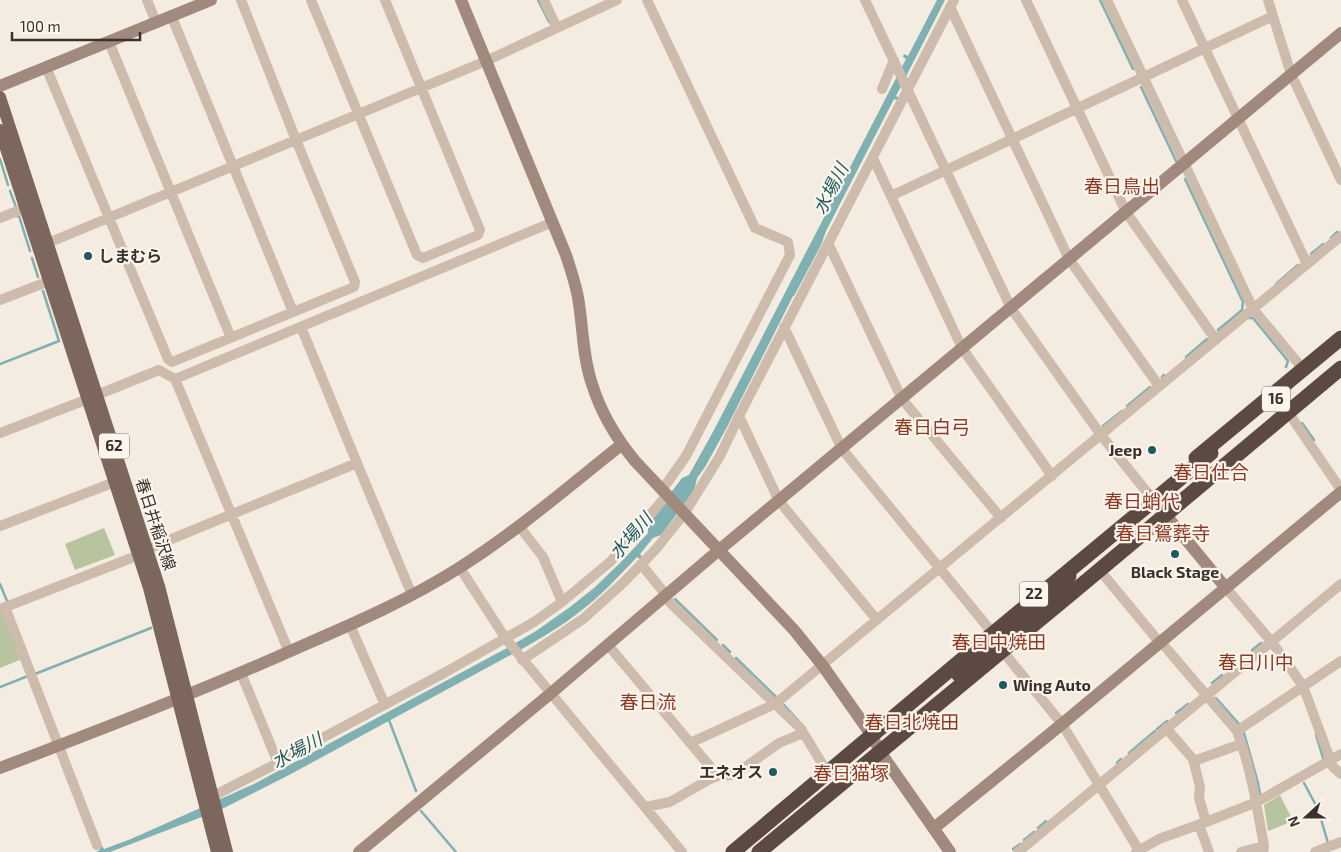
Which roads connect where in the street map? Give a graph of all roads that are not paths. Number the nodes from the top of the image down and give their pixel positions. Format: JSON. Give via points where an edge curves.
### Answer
{"nodes":[{"id":1,"x":147,"y":0,"type":"edge"},
{"id":2,"x":241,"y":0,"type":"edge"},
{"id":3,"x":311,"y":0,"type":"edge"},
{"id":4,"x":385,"y":0,"type":"edge"},
{"id":5,"x":460,"y":0,"type":"edge"},
{"id":6,"x":544,"y":0,"type":"edge"},
{"id":7,"x":617,"y":0,"type":"edge"},
{"id":8,"x":647,"y":0,"type":"edge"},
{"id":9,"x":865,"y":0,"type":"edge"},
{"id":10,"x":1026,"y":0,"type":"edge"},
{"id":11,"x":1107,"y":0,"type":"edge"},
{"id":12,"x":1182,"y":0,"type":"edge"},
{"id":13,"x":1268,"y":0,"type":"edge"},
{"id":14,"x":202,"y":2,"type":"edge"},
{"id":15,"x":952,"y":3,"type":"edge"},
{"id":16,"x":172,"y":15,"type":"junction"},
{"id":17,"x":1273,"y":16,"type":"junction"},
{"id":18,"x":156,"y":22,"type":"junction"},
{"id":19,"x":558,"y":28,"type":"junction"},
{"id":20,"x":1341,"y":33,"type":"edge"},
{"id":21,"x":108,"y":42,"type":"junction"},
{"id":22,"x":1205,"y":48,"type":"junction"},
{"id":23,"x":486,"y":61,"type":"junction"},
{"id":24,"x":894,"y":61,"type":"junction"},
{"id":25,"x":46,"y":67,"type":"junction"},
{"id":26,"x":1291,"y":74,"type":"junction"},
{"id":27,"x":1144,"y":77,"type":"junction"},
{"id":28,"x":0,"y":86,"type":"edge"},
{"id":29,"x":422,"y":88,"type":"junction"},
{"id":30,"x":906,"y":88,"type":"junction"},
{"id":31,"x":882,"y":89,"type":"dead end"},
{"id":32,"x":0,"y":97,"type":"edge"},
{"id":33,"x":1078,"y":108,"type":"junction"},
{"id":34,"x":358,"y":114,"type":"junction"},
{"id":35,"x":1238,"y":118,"type":"junction"},
{"id":36,"x":0,"y":130,"type":"edge"},
{"id":37,"x":1013,"y":139,"type":"junction"},
{"id":38,"x":296,"y":140,"type":"junction"},
{"id":39,"x":873,"y":158,"type":"junction"},
{"id":40,"x":1184,"y":163,"type":"junction"},
{"id":41,"x":233,"y":166,"type":"junction"},
{"id":42,"x":945,"y":171,"type":"junction"},
{"id":43,"x":1341,"y":180,"type":"edge"},
{"id":44,"x":171,"y":192,"type":"junction"},
{"id":45,"x":891,"y":196,"type":"junction"},
{"id":46,"x":26,"y":208,"type":"junction"},
{"id":47,"x":1126,"y":212,"type":"junction"},
{"id":48,"x":0,"y":218,"type":"edge"},
{"id":49,"x":109,"y":218,"type":"junction"},
{"id":50,"x":553,"y":222,"type":"junction"},
{"id":51,"x":1341,"y":236,"type":"edge"},
{"id":52,"x":48,"y":243,"type":"junction"},
{"id":53,"x":828,"y":244,"type":"junction"},
{"id":54,"x":1069,"y":259,"type":"junction"},
{"id":55,"x":1307,"y":264,"type":"junction"},
{"id":56,"x":49,"y":280,"type":"junction"},
{"id":57,"x":0,"y":300,"type":"edge"},
{"id":58,"x":1011,"y":308,"type":"junction"},
{"id":59,"x":1253,"y":309,"type":"junction"},
{"id":60,"x":293,"y":312,"type":"junction"},
{"id":61,"x":301,"y":327,"type":"junction"},
{"id":62,"x":784,"y":327,"type":"junction"},
{"id":63,"x":231,"y":338,"type":"junction"},
{"id":64,"x":1341,"y":338,"type":"edge"},
{"id":65,"x":1216,"y":340,"type":"junction"},
{"id":66,"x":1341,"y":345,"type":"edge"},
{"id":67,"x":962,"y":348,"type":"junction"},
{"id":68,"x":1341,"y":357,"type":"edge"},
{"id":69,"x":1341,"y":368,"type":"edge"},
{"id":70,"x":1303,"y":369,"type":"junction"},
{"id":71,"x":1341,"y":372,"type":"edge"},
{"id":72,"x":175,"y":379,"type":"junction"},
{"id":73,"x":1159,"y":386,"type":"junction"},
{"id":74,"x":92,"y":397,"type":"junction"},
{"id":75,"x":902,"y":398,"type":"junction"},
{"id":76,"x":739,"y":416,"type":"junction"},
{"id":77,"x":1290,"y":416,"type":"junction"},
{"id":78,"x":0,"y":434,"type":"edge"},
{"id":79,"x":1100,"y":435,"type":"junction"},
{"id":80,"x":621,"y":445,"type":"junction"},
{"id":81,"x":842,"y":449,"type":"junction"},
{"id":82,"x":357,"y":463,"type":"junction"},
{"id":83,"x":1052,"y":476,"type":"junction"},
{"id":84,"x":115,"y":482,"type":"junction"},
{"id":85,"x":1341,"y":491,"type":"edge"},
{"id":86,"x":665,"y":492,"type":"junction"},
{"id":87,"x":1151,"y":498,"type":"junction"},
{"id":88,"x":779,"y":501,"type":"junction"},
{"id":89,"x":684,"y":514,"type":"junction"},
{"id":90,"x":232,"y":515,"type":"junction"},
{"id":91,"x":1001,"y":518,"type":"junction"},
{"id":92,"x":1168,"y":518,"type":"junction"},
{"id":93,"x":0,"y":526,"type":"edge"},
{"id":94,"x":519,"y":526,"type":"junction"},
{"id":95,"x":719,"y":550,"type":"junction"},
{"id":96,"x":143,"y":552,"type":"junction"},
{"id":97,"x":641,"y":564,"type":"junction"},
{"id":98,"x":460,"y":568,"type":"junction"},
{"id":99,"x":940,"y":569,"type":"junction"},
{"id":100,"x":1102,"y":573,"type":"junction"},
{"id":101,"x":1341,"y":584,"type":"edge"},
{"id":102,"x":1226,"y":588,"type":"junction"},
{"id":103,"x":1072,"y":594,"type":"junction"},
{"id":104,"x":412,"y":596,"type":"junction"},
{"id":105,"x":665,"y":596,"type":"junction"},
{"id":106,"x":562,"y":602,"type":"junction"},
{"id":107,"x":2,"y":608,"type":"edge"},
{"id":108,"x":877,"y":620,"type":"junction"},
{"id":109,"x":350,"y":625,"type":"junction"},
{"id":110,"x":991,"y":631,"type":"junction"},
{"id":111,"x":507,"y":641,"type":"junction"},
{"id":112,"x":1161,"y":642,"type":"junction"},
{"id":113,"x":1271,"y":642,"type":"junction"},
{"id":114,"x":608,"y":645,"type":"junction"},
{"id":115,"x":289,"y":652,"type":"junction"},
{"id":116,"x":1005,"y":654,"type":"junction"},
{"id":117,"x":521,"y":658,"type":"junction"},
{"id":118,"x":1341,"y":661,"type":"edge"},
{"id":119,"x":823,"y":666,"type":"junction"},
{"id":120,"x":241,"y":673,"type":"junction"},
{"id":121,"x":1303,"y":686,"type":"junction"},
{"id":122,"x":550,"y":694,"type":"junction"},
{"id":123,"x":1206,"y":695,"type":"junction"},
{"id":124,"x":182,"y":697,"type":"junction"},
{"id":125,"x":775,"y":704,"type":"junction"},
{"id":126,"x":384,"y":705,"type":"junction"},
{"id":127,"x":1062,"y":724,"type":"junction"},
{"id":128,"x":1166,"y":728,"type":"junction"},
{"id":129,"x":1237,"y":731,"type":"junction"},
{"id":130,"x":803,"y":733,"type":"junction"},
{"id":131,"x":870,"y":733,"type":"junction"},
{"id":132,"x":690,"y":743,"type":"junction"},
{"id":133,"x":1242,"y":744,"type":"junction"},
{"id":134,"x":59,"y":746,"type":"junction"},
{"id":135,"x":1341,"y":754,"type":"edge"},
{"id":136,"x":884,"y":756,"type":"junction"},
{"id":137,"x":1330,"y":760,"type":"junction"},
{"id":138,"x":1194,"y":761,"type":"junction"},
{"id":139,"x":278,"y":763,"type":"junction"},
{"id":140,"x":0,"y":768,"type":"edge"},
{"id":141,"x":826,"y":770,"type":"junction"},
{"id":142,"x":1341,"y":774,"type":"edge"},
{"id":143,"x":718,"y":776,"type":"junction"},
{"id":144,"x":1098,"y":784,"type":"junction"},
{"id":145,"x":210,"y":800,"type":"junction"},
{"id":146,"x":1256,"y":802,"type":"junction"},
{"id":147,"x":645,"y":807,"type":"junction"},
{"id":148,"x":213,"y":819,"type":"junction"},
{"id":149,"x":1203,"y":824,"type":"junction"},
{"id":150,"x":934,"y":828,"type":"junction"},
{"id":151,"x":1341,"y":842,"type":"edge"},
{"id":152,"x":98,"y":845,"type":"dead end"},
{"id":153,"x":1264,"y":849,"type":"edge"},
{"id":154,"x":1138,"y":851,"type":"edge"},
{"id":155,"x":217,"y":852,"type":"edge"},
{"id":156,"x":227,"y":852,"type":"edge"},
{"id":157,"x":359,"y":852,"type":"edge"},
{"id":158,"x":682,"y":852,"type":"edge"},
{"id":159,"x":729,"y":852,"type":"edge"},
{"id":160,"x":733,"y":852,"type":"edge"},
{"id":161,"x":745,"y":852,"type":"edge"},
{"id":162,"x":759,"y":852,"type":"edge"},
{"id":163,"x":768,"y":852,"type":"edge"},
{"id":164,"x":950,"y":852,"type":"edge"},
{"id":165,"x":1018,"y":852,"type":"edge"},
{"id":166,"x":1210,"y":852,"type":"edge"},
{"id":167,"x":1241,"y":852,"type":"edge"},
{"id":168,"x":1315,"y":852,"type":"edge"}],
"edges":[{"from":1,"to":18,"type":"street"},
{"from":2,"to":38,"type":"street"},
{"from":3,"to":34,"type":"street"},
{"from":4,"to":29,"type":"street"},
{"from":5,"to":23,"type":"street"},
{"from":6,"to":19,"type":"street"},
{"from":7,"to":19,"type":"street"},
{"from":8,"to":86,"type":"street","via":[[755,228],[788,242],[790,255]]},
{"from":9,"to":24,"type":"street"},
{"from":10,"to":33,"type":"street"},
{"from":11,"to":27,"type":"street"},
{"from":12,"to":22,"type":"street"},
{"from":13,"to":17,"type":"street"},
{"from":14,"to":16,"type":"street"},
{"from":15,"to":30,"type":"street"},
{"from":15,"to":37,"type":"street"},
{"from":16,"to":18,"type":"street"},
{"from":16,"to":41,"type":"street"},
{"from":17,"to":22,"type":"street"},
{"from":17,"to":26,"type":"street"},
{"from":18,"to":21,"type":"street"},
{"from":19,"to":23,"type":"street"},
{"from":20,"to":26,"type":"street"},
{"from":21,"to":25,"type":"street"},
{"from":21,"to":44,"type":"street"},
{"from":22,"to":27,"type":"street"},
{"from":22,"to":35,"type":"street"},
{"from":23,"to":29,"type":"street"},
{"from":23,"to":50,"type":"street"},
{"from":24,"to":30,"type":"street"},
{"from":24,"to":31,"type":"street"},
{"from":25,"to":28,"type":"street"},
{"from":25,"to":49,"type":"street"},
{"from":26,"to":35,"type":"street"},
{"from":26,"to":43,"type":"street"},
{"from":27,"to":33,"type":"street"},
{"from":27,"to":40,"type":"street"},
{"from":29,"to":34,"type":"street"},
{"from":29,"to":34,"type":"street","via":[[480,230],[478,235],[423,258],[417,255]]},
{"from":30,"to":39,"type":"street"},
{"from":30,"to":42,"type":"street"},
{"from":32,"to":52,"type":"main road","name":"春日井稲沢線","number":"62"},
{"from":33,"to":37,"type":"street"},
{"from":33,"to":47,"type":"street"},
{"from":34,"to":38,"type":"street"},
{"from":35,"to":40,"type":"street"},
{"from":35,"to":55,"type":"street"},
{"from":36,"to":46,"type":"main road","name":"春日井稲沢線","number":"62"},
{"from":37,"to":42,"type":"street"},
{"from":37,"to":54,"type":"street"},
{"from":38,"to":41,"type":"street"},
{"from":38,"to":60,"type":"street","via":[[355,282],[354,287]]},
{"from":39,"to":45,"type":"street"},
{"from":39,"to":53,"type":"street"},
{"from":40,"to":47,"type":"street"},
{"from":40,"to":59,"type":"street"},
{"from":41,"to":44,"type":"street"},
{"from":41,"to":60,"type":"street"},
{"from":42,"to":45,"type":"street"},
{"from":42,"to":58,"type":"street"},
{"from":44,"to":49,"type":"street"},
{"from":44,"to":63,"type":"street"},
{"from":45,"to":67,"type":"street"},
{"from":46,"to":48,"type":"street"},
{"from":46,"to":56,"type":"main road","name":"春日井稲沢線","number":"62"},
{"from":47,"to":54,"type":"street"},
{"from":47,"to":65,"type":"street"},
{"from":49,"to":52,"type":"street"},
{"from":49,"to":63,"type":"street","via":[[168,359],[172,362]]},
{"from":50,"to":61,"type":"street"},
{"from":50,"to":80,"type":"street","via":[[575,283],[591,384]]},
{"from":51,"to":55,"type":"street"},
{"from":52,"to":74,"type":"main road","name":"春日井稲沢線","number":"62"},
{"from":53,"to":62,"type":"street"},
{"from":53,"to":75,"type":"street"},
{"from":54,"to":58,"type":"street"},
{"from":54,"to":73,"type":"street"},
{"from":55,"to":59,"type":"street"},
{"from":56,"to":57,"type":"street"},
{"from":56,"to":74,"type":"main road","name":"春日井稲沢線","number":"62"},
{"from":58,"to":67,"type":"street"},
{"from":58,"to":79,"type":"street"},
{"from":59,"to":65,"type":"street"},
{"from":59,"to":70,"type":"street"},
{"from":60,"to":63,"type":"street"},
{"from":61,"to":72,"type":"street"},
{"from":61,"to":82,"type":"street"},
{"from":62,"to":76,"type":"street"},
{"from":62,"to":81,"type":"street"},
{"from":64,"to":70,"type":"highway"},
{"from":65,"to":73,"type":"street"},
{"from":66,"to":160,"type":"highway","number":"16","bridge":true},
{"from":67,"to":75,"type":"street"},
{"from":67,"to":83,"type":"street"},
{"from":68,"to":103,"type":"highway","via":[[1083,574]]},
{"from":69,"to":103,"type":"highway","number":"16","bridge":true},
{"from":70,"to":87,"type":"highway"},
{"from":71,"to":77,"type":"highway","number":"22"},
{"from":72,"to":74,"type":"street","via":[[159,370]]},
{"from":72,"to":90,"type":"street"},
{"from":73,"to":79,"type":"street"},
{"from":74,"to":78,"type":"street"},
{"from":74,"to":84,"type":"main road","name":"春日井稲沢線","number":"62"},
{"from":74,"to":96,"type":"main road","name":"春日井稲沢線","number":"62"},
{"from":75,"to":81,"type":"street"},
{"from":75,"to":91,"type":"street"},
{"from":76,"to":88,"type":"street"},
{"from":76,"to":89,"type":"street","via":[[720,456]]},
{"from":77,"to":85,"type":"street"},
{"from":77,"to":92,"type":"highway","number":"22"},
{"from":79,"to":83,"type":"street"},
{"from":79,"to":87,"type":"street"},
{"from":80,"to":86,"type":"street"},
{"from":80,"to":94,"type":"street"},
{"from":81,"to":88,"type":"street"},
{"from":81,"to":99,"type":"street"},
{"from":82,"to":90,"type":"street"},
{"from":82,"to":104,"type":"street"},
{"from":83,"to":91,"type":"street"},
{"from":84,"to":93,"type":"street"},
{"from":84,"to":96,"type":"main road","name":"春日井稲沢線","number":"62"},
{"from":85,"to":102,"type":"street"},
{"from":86,"to":89,"type":"street"},
{"from":86,"to":106,"type":"street","via":[[611,561]]},
{"from":87,"to":92,"type":"street"},
{"from":87,"to":110,"type":"highway","number":"22"},
{"from":87,"to":161,"type":"highway","via":[[1089,552],[1044,604]]},
{"from":88,"to":95,"type":"street"},
{"from":88,"to":108,"type":"street"},
{"from":89,"to":95,"type":"street"},
{"from":89,"to":97,"type":"street"},
{"from":90,"to":96,"type":"street"},
{"from":90,"to":115,"type":"street"},
{"from":91,"to":99,"type":"street"},
{"from":92,"to":100,"type":"highway","number":"22"},
{"from":92,"to":102,"type":"street"},
{"from":94,"to":98,"type":"street"},
{"from":94,"to":106,"type":"street","via":[[543,558]]},
{"from":95,"to":105,"type":"street"},
{"from":95,"to":119,"type":"street"},
{"from":96,"to":107,"type":"street"},
{"from":96,"to":124,"type":"main road","name":"春日井稲沢線","number":"62","via":[[157,616]]},
{"from":97,"to":105,"type":"street"},
{"from":97,"to":117,"type":"street","via":[[583,619]]},
{"from":98,"to":104,"type":"street"},
{"from":98,"to":111,"type":"street"},
{"from":99,"to":108,"type":"street"},
{"from":99,"to":110,"type":"street"},
{"from":100,"to":112,"type":"street"},
{"from":100,"to":116,"type":"highway","number":"22"},
{"from":101,"to":113,"type":"street"},
{"from":102,"to":112,"type":"street"},
{"from":102,"to":113,"type":"street"},
{"from":103,"to":162,"type":"highway","number":"16","bridge":true},
{"from":104,"to":109,"type":"street"},
{"from":105,"to":114,"type":"street"},
{"from":105,"to":125,"type":"street"},
{"from":106,"to":111,"type":"street"},
{"from":107,"to":134,"type":"street"},
{"from":108,"to":119,"type":"street"},
{"from":109,"to":115,"type":"street"},
{"from":109,"to":126,"type":"street"},
{"from":110,"to":131,"type":"highway","number":"22"},
{"from":111,"to":117,"type":"street"},
{"from":111,"to":126,"type":"street"},
{"from":112,"to":123,"type":"street"},
{"from":112,"to":127,"type":"street"},
{"from":113,"to":121,"type":"street"},
{"from":113,"to":123,"type":"street"},
{"from":114,"to":122,"type":"street"},
{"from":114,"to":132,"type":"street"},
{"from":115,"to":120,"type":"street"},
{"from":116,"to":127,"type":"street"},
{"from":116,"to":136,"type":"highway","number":"22"},
{"from":117,"to":122,"type":"street"},
{"from":118,"to":121,"type":"street"},
{"from":119,"to":125,"type":"street"},
{"from":119,"to":131,"type":"street"},
{"from":120,"to":124,"type":"street"},
{"from":120,"to":139,"type":"street"},
{"from":121,"to":129,"type":"street"},
{"from":121,"to":137,"type":"street"},
{"from":122,"to":147,"type":"street"},
{"from":122,"to":157,"type":"street"},
{"from":123,"to":128,"type":"street"},
{"from":123,"to":129,"type":"street"},
{"from":124,"to":134,"type":"street"},
{"from":124,"to":145,"type":"main road","name":"春日井稲沢線","number":"62"},
{"from":125,"to":130,"type":"street"},
{"from":125,"to":132,"type":"street"},
{"from":126,"to":139,"type":"street"},
{"from":127,"to":144,"type":"street"},
{"from":127,"to":150,"type":"street"},
{"from":128,"to":138,"type":"street"},
{"from":128,"to":144,"type":"street"},
{"from":129,"to":133,"type":"street"},
{"from":130,"to":141,"type":"street"},
{"from":130,"to":143,"type":"street","via":[[779,743],[732,775]]},
{"from":131,"to":136,"type":"street"},
{"from":131,"to":141,"type":"highway","number":"22"},
{"from":132,"to":143,"type":"street"},
{"from":133,"to":138,"type":"street"},
{"from":133,"to":146,"type":"street"},
{"from":134,"to":140,"type":"street"},
{"from":134,"to":152,"type":"street"},
{"from":135,"to":137,"type":"street"},
{"from":136,"to":150,"type":"street"},
{"from":136,"to":163,"type":"highway","number":"22"},
{"from":137,"to":142,"type":"street"},
{"from":137,"to":146,"type":"street"},
{"from":138,"to":149,"type":"street"},
{"from":139,"to":145,"type":"street"},
{"from":141,"to":159,"type":"highway","number":"22"},
{"from":143,"to":147,"type":"street","via":[[670,802]]},
{"from":144,"to":154,"type":"street"},
{"from":144,"to":165,"type":"street"},
{"from":145,"to":148,"type":"main road","name":"春日井稲沢線","number":"62"},
{"from":146,"to":149,"type":"street"},
{"from":146,"to":153,"type":"street"},
{"from":147,"to":158,"type":"street"},
{"from":148,"to":155,"type":"main road","name":"春日井稲沢線","number":"62"},
{"from":148,"to":156,"type":"main road","name":"春日井稲沢線","number":"62"},
{"from":149,"to":154,"type":"street","via":[[1159,839]]},
{"from":149,"to":166,"type":"street"},
{"from":150,"to":164,"type":"street"},
{"from":151,"to":168,"type":"street"},
{"from":153,"to":167,"type":"street"}]}
